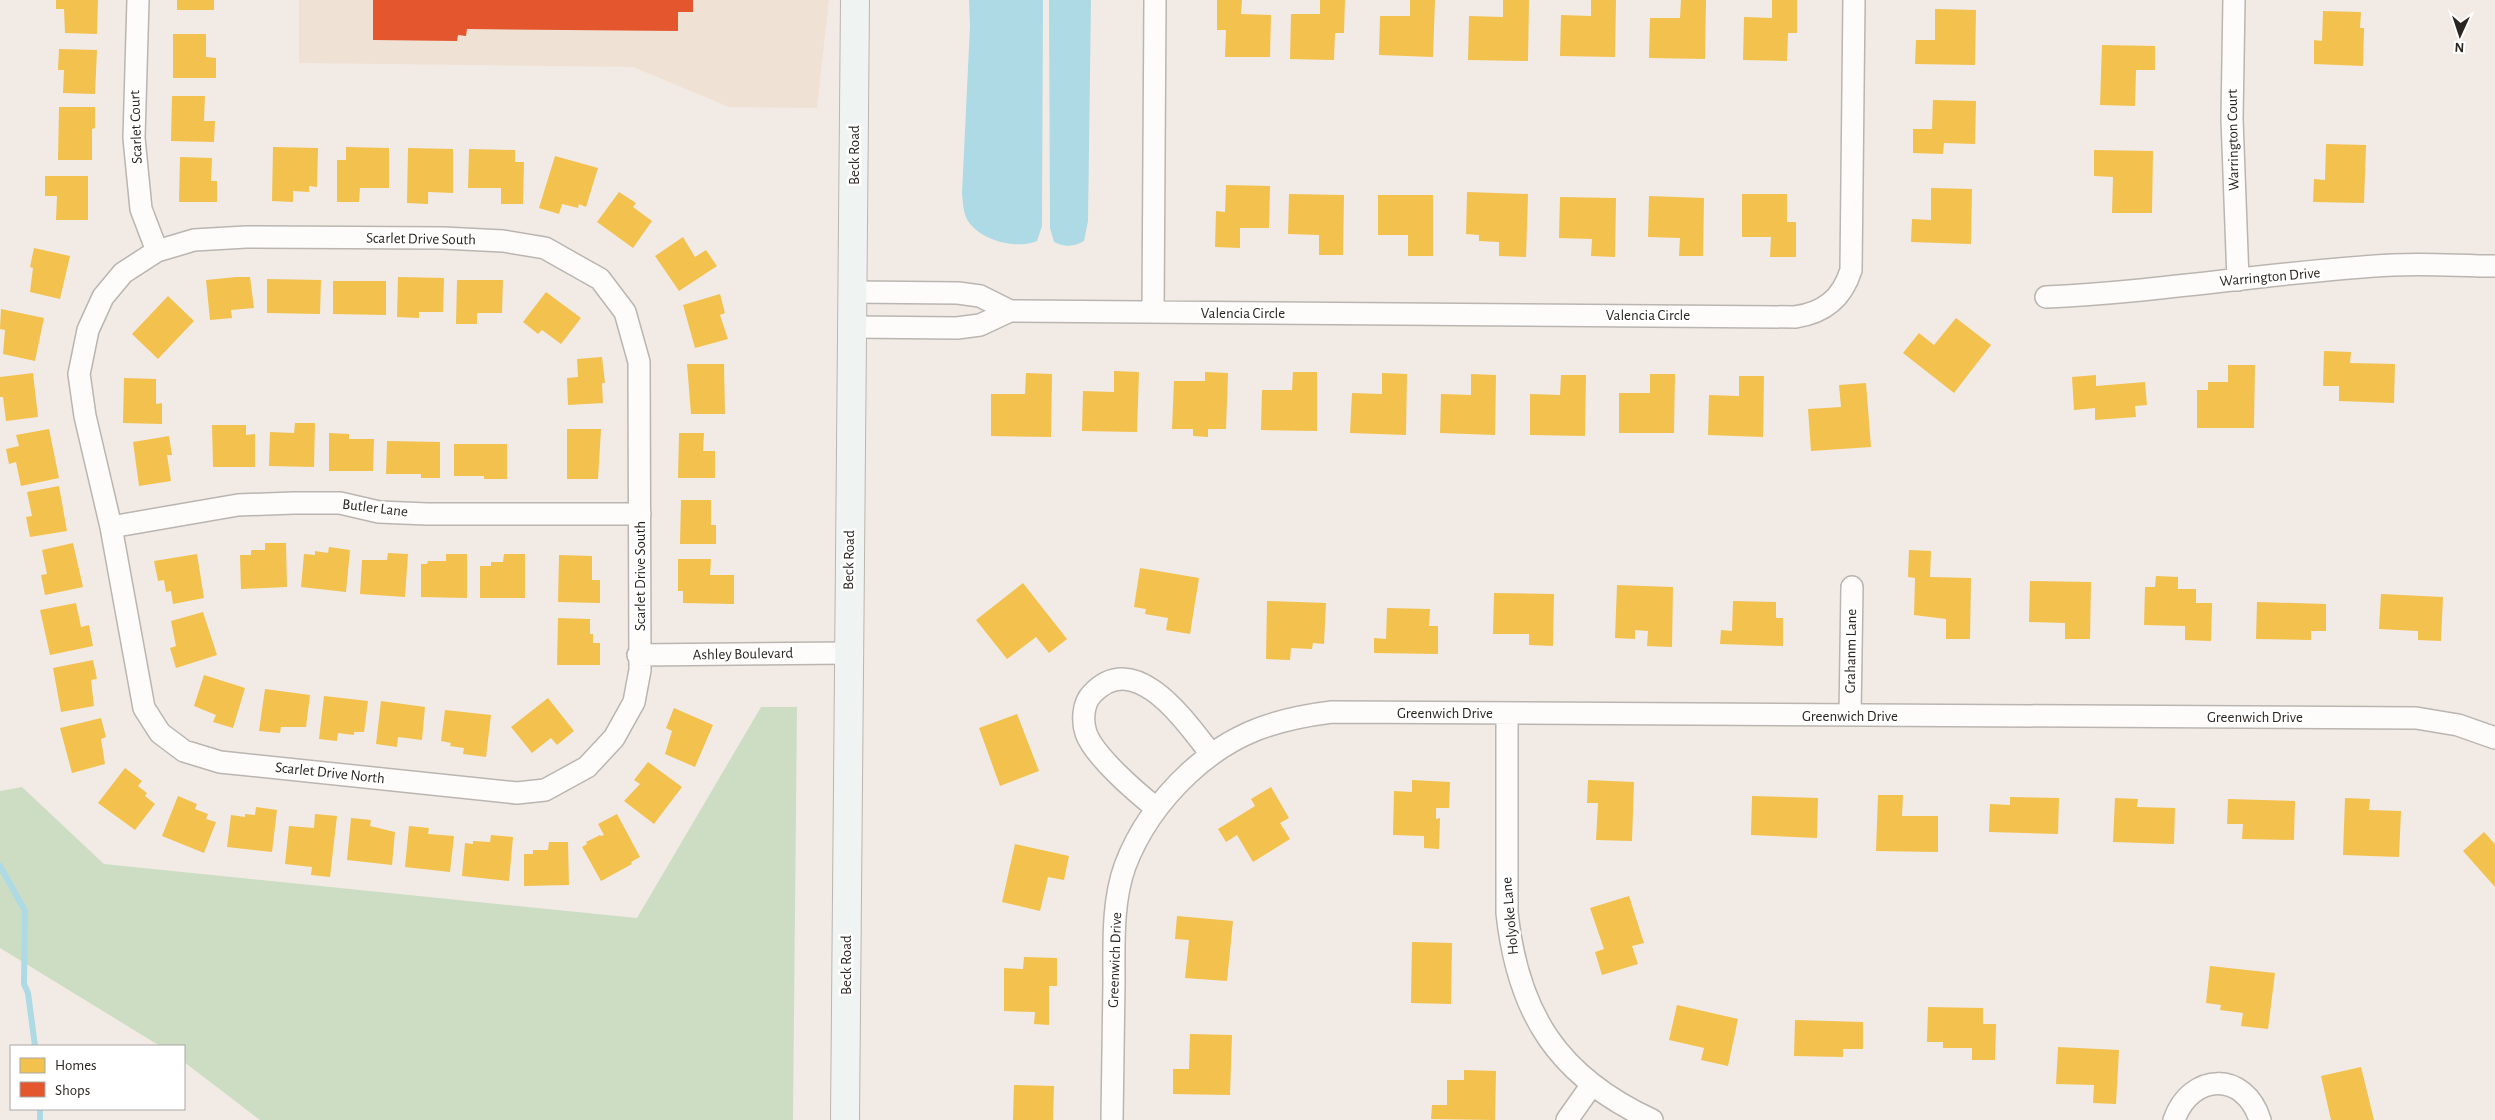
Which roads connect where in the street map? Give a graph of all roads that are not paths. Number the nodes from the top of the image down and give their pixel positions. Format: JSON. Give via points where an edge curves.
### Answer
{"nodes":[{"id":1,"x":138,"y":0,"type":"edge"},
{"id":2,"x":855,"y":0,"type":"edge"},
{"id":3,"x":1155,"y":0,"type":"edge"},
{"id":4,"x":1854,"y":0,"type":"edge"},
{"id":5,"x":2234,"y":0,"type":"edge"},
{"id":6,"x":157,"y":252,"type":"junction"},
{"id":7,"x":2495,"y":266,"type":"edge"},
{"id":8,"x":2238,"y":280,"type":"junction"},
{"id":9,"x":852,"y":292,"type":"junction"},
{"id":10,"x":2046,"y":297,"type":"dead end"},
{"id":11,"x":1010,"y":311,"type":"junction"},
{"id":12,"x":1153,"y":312,"type":"junction"},
{"id":13,"x":852,"y":327,"type":"junction"},
{"id":14,"x":640,"y":514,"type":"junction"},
{"id":15,"x":111,"y":527,"type":"junction"},
{"id":16,"x":1852,"y":586,"type":"dead end"},
{"id":17,"x":849,"y":653,"type":"junction"},
{"id":18,"x":638,"y":655,"type":"junction"},
{"id":19,"x":1507,"y":713,"type":"junction"},
{"id":20,"x":1850,"y":715,"type":"junction"},
{"id":21,"x":2495,"y":738,"type":"edge"},
{"id":22,"x":1211,"y":754,"type":"junction"},
{"id":23,"x":1156,"y":808,"type":"junction"},
{"id":24,"x":1591,"y":1086,"type":"junction"},
{"id":25,"x":845,"y":1120,"type":"edge"},
{"id":26,"x":1112,"y":1120,"type":"edge"},
{"id":27,"x":1568,"y":1120,"type":"edge"},
{"id":28,"x":1652,"y":1120,"type":"edge"},
{"id":29,"x":2174,"y":1120,"type":"edge"},
{"id":30,"x":2260,"y":1120,"type":"edge"}],
"edges":[{"from":1,"to":6,"type":"street","name":"Scarlet Court","via":[[134,138],[141,209]]},
{"from":2,"to":9,"type":"main road","name":"Beck Road"},
{"from":3,"to":12,"type":"street"},
{"from":4,"to":12,"type":"street","name":"Valencia Circle","via":[[1852,262],[1843,289],[1819,312],[1795,317]]},
{"from":5,"to":8,"type":"street","name":"Warrington Court","via":[[2232,119]]},
{"from":6,"to":14,"type":"street","name":"Scarlet Drive South","via":[[194,240],[246,237],[443,238],[503,241],[545,248],[600,279],[625,312],[639,362]]},
{"from":6,"to":15,"type":"street","name":"Scarlet Drive South","via":[[123,273],[103,297],[88,330],[79,374],[85,416]]},
{"from":7,"to":8,"type":"street","name":"Warrington Drive","via":[[2393,265]]},
{"from":8,"to":10,"type":"street","name":"Warrington Drive"},
{"from":9,"to":11,"type":"street","name":"Valencia Circle","via":[[980,296]]},
{"from":9,"to":13,"type":"main road","name":"Beck Road"},
{"from":11,"to":12,"type":"street","name":"Valencia Circle"},
{"from":11,"to":13,"type":"street","name":"Valencia Circle","via":[[980,325],[956,328]]},
{"from":13,"to":17,"type":"main road","name":"Beck Road"},
{"from":14,"to":15,"type":"street","name":"Butler Lane","via":[[427,514],[379,512],[340,503],[294,503],[238,505]]},
{"from":14,"to":18,"type":"street","name":"Scarlet Drive South"},
{"from":15,"to":18,"type":"street","name":"Scarlet Drive North","via":[[144,708],[160,733],[184,751],[220,762],[517,793],[545,790],[587,767],[614,738],[634,702],[640,670]]},
{"from":16,"to":20,"type":"street","name":"Grahanm Lane"},
{"from":17,"to":18,"type":"street","name":"Ashley Boulevard"},
{"from":17,"to":25,"type":"main road","name":"Beck Road"},
{"from":19,"to":20,"type":"street","name":"Greenwich Drive"},
{"from":19,"to":22,"type":"street","name":"Greenwich Drive","via":[[1332,712],[1301,716],[1269,724],[1236,738]]},
{"from":19,"to":24,"type":"street","name":"Holyoke Lane","via":[[1506,880],[1510,946],[1538,1022],[1568,1064]]},
{"from":20,"to":21,"type":"street","name":"Greenwich Drive","via":[[2416,718],[2458,725]]},
{"from":22,"to":23,"type":"street","name":"Greenwich Drive"},
{"from":22,"to":23,"type":"street","via":[[1152,688],[1124,678],[1109,680],[1100,686],[1086,706],[1086,733],[1100,754]]},
{"from":23,"to":26,"type":"street","name":"Greenwich Drive","via":[[1142,829],[1125,868],[1118,897]]},
{"from":24,"to":27,"type":"street"},
{"from":24,"to":28,"type":"street","name":"Holyoke Lane"},
{"from":29,"to":30,"type":"street","via":[[2180,1105],[2192,1091],[2209,1084],[2227,1084],[2244,1092],[2256,1106]]}]}
